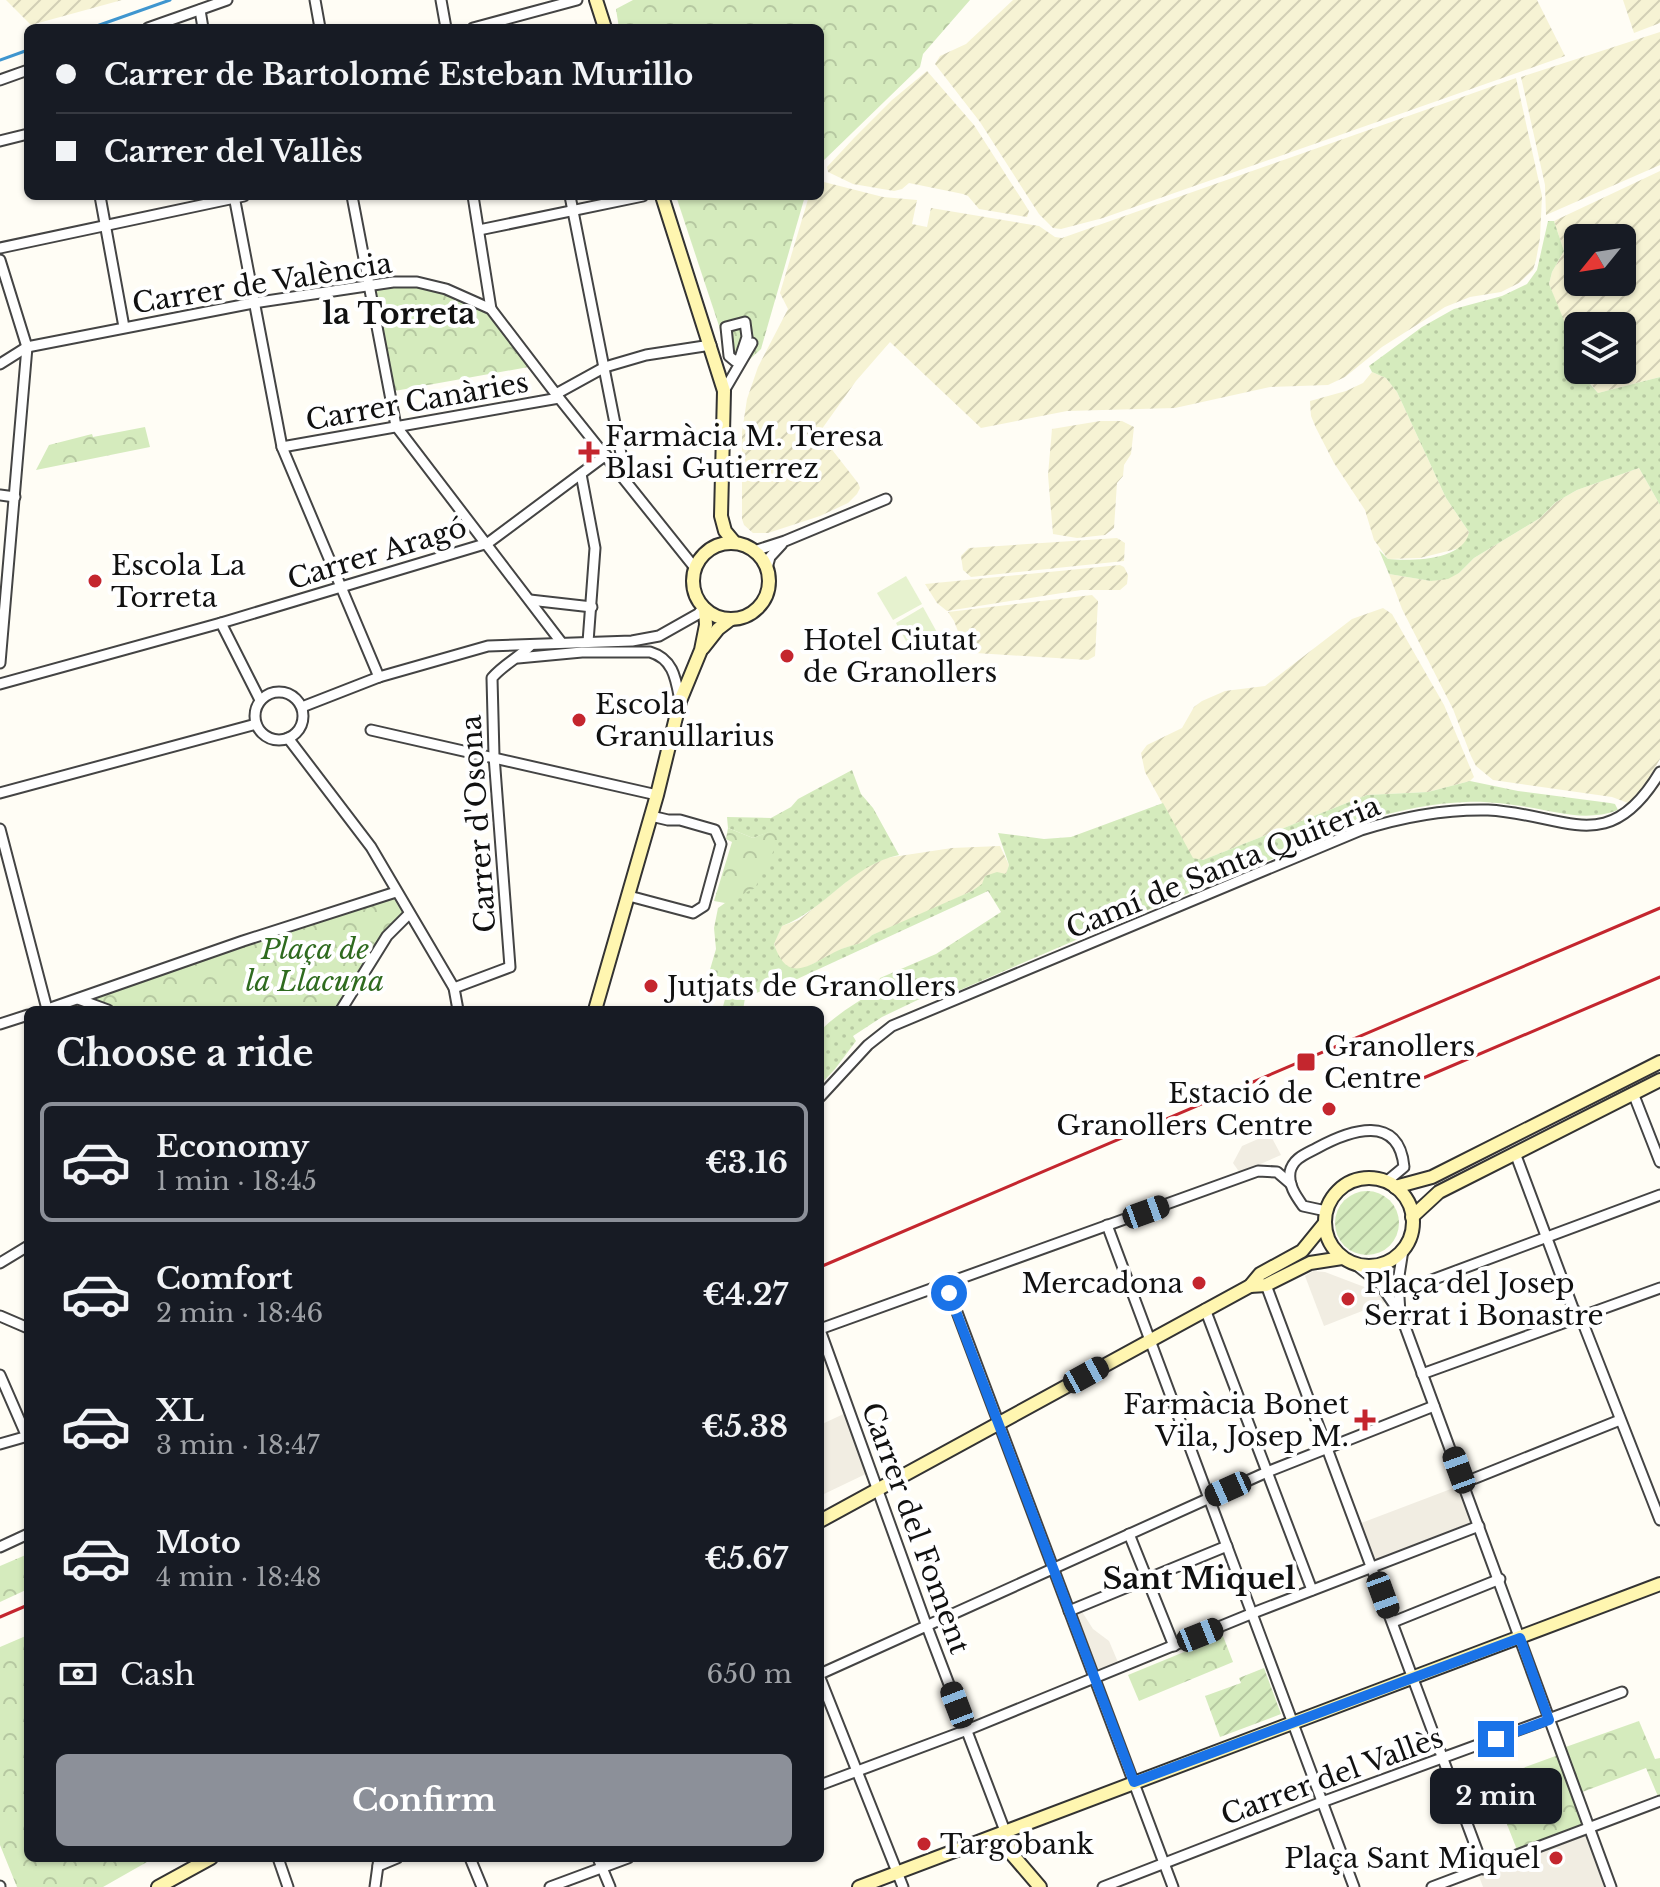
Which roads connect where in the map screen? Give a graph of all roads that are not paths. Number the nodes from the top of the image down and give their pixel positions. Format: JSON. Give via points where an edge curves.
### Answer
{"nodes":[{"id":1,"x":227,"y":0,"type":"edge"},
{"id":2,"x":315,"y":0,"type":"edge"},
{"id":3,"x":441,"y":0,"type":"edge"},
{"id":4,"x":596,"y":0,"type":"edge"},
{"id":5,"x":574,"y":1,"type":"edge"},
{"id":6,"x":200,"y":10,"type":"junction"},
{"id":7,"x":160,"y":24,"type":"edge"},
{"id":8,"x":202,"y":24,"type":"edge"},
{"id":9,"x":319,"y":24,"type":"edge"},
{"id":10,"x":445,"y":24,"type":"edge"},
{"id":11,"x":506,"y":24,"type":"edge"},
{"id":12,"x":604,"y":24,"type":"edge"},
{"id":13,"x":24,"y":71,"type":"edge"},
{"id":14,"x":0,"y":80,"type":"edge"},
{"id":15,"x":24,"y":135,"type":"edge"},
{"id":16,"x":0,"y":141,"type":"edge"},
{"id":17,"x":101,"y":200,"type":"edge"},
{"id":18,"x":223,"y":200,"type":"edge"},
{"id":19,"x":237,"y":200,"type":"edge"},
{"id":20,"x":353,"y":200,"type":"edge"},
{"id":21,"x":474,"y":200,"type":"edge"},
{"id":22,"x":571,"y":200,"type":"edge"},
{"id":23,"x":623,"y":200,"type":"edge"},
{"id":24,"x":663,"y":200,"type":"edge"},
{"id":25,"x":573,"y":210,"type":"junction"},
{"id":26,"x":105,"y":226,"type":"junction"},
{"id":27,"x":479,"y":230,"type":"junction"},
{"id":28,"x":0,"y":248,"type":"edge"},
{"id":29,"x":0,"y":260,"type":"edge"},
{"id":30,"x":369,"y":284,"type":"junction"},
{"id":31,"x":253,"y":303,"type":"junction"},
{"id":32,"x":491,"y":309,"type":"junction"},
{"id":33,"x":124,"y":327,"type":"junction"},
{"id":34,"x":752,"y":343,"type":"dead end"},
{"id":35,"x":711,"y":345,"type":"junction"},
{"id":36,"x":27,"y":347,"type":"junction"},
{"id":37,"x":0,"y":364,"type":"edge"},
{"id":38,"x":605,"y":367,"type":"junction"},
{"id":39,"x":724,"y":391,"type":"junction"},
{"id":40,"x":557,"y":396,"type":"junction"},
{"id":41,"x":396,"y":426,"type":"junction"},
{"id":42,"x":282,"y":447,"type":"junction"},
{"id":43,"x":606,"y":455,"type":"junction"},
{"id":44,"x":581,"y":474,"type":"junction"},
{"id":45,"x":627,"y":482,"type":"junction"},
{"id":46,"x":0,"y":495,"type":"edge"},
{"id":47,"x":15,"y":497,"type":"junction"},
{"id":48,"x":886,"y":499,"type":"dead end"},
{"id":49,"x":721,"y":516,"type":"junction"},
{"id":50,"x":785,"y":541,"type":"junction"},
{"id":51,"x":488,"y":543,"type":"junction"},
{"id":52,"x":735,"y":543,"type":"junction"},
{"id":53,"x":709,"y":551,"type":"junction"},
{"id":54,"x":754,"y":551,"type":"junction"},
{"id":55,"x":695,"y":568,"type":"junction"},
{"id":56,"x":767,"y":568,"type":"junction"},
{"id":57,"x":342,"y":588,"type":"junction"},
{"id":58,"x":4,"y":592,"type":"edge"},
{"id":59,"x":530,"y":600,"type":"junction"},
{"id":60,"x":592,"y":607,"type":"junction"},
{"id":61,"x":704,"y":608,"type":"junction"},
{"id":62,"x":731,"y":619,"type":"junction"},
{"id":63,"x":221,"y":623,"type":"junction"},
{"id":64,"x":561,"y":642,"type":"junction"},
{"id":65,"x":588,"y":642,"type":"junction"},
{"id":66,"x":531,"y":646,"type":"junction"},
{"id":67,"x":701,"y":650,"type":"junction"},
{"id":68,"x":518,"y":658,"type":"junction"},
{"id":69,"x":0,"y":663,"type":"edge"},
{"id":70,"x":379,"y":677,"type":"junction"},
{"id":71,"x":0,"y":684,"type":"edge"},
{"id":72,"x":260,"y":700,"type":"junction"},
{"id":73,"x":680,"y":701,"type":"junction"},
{"id":74,"x":302,"y":707,"type":"junction"},
{"id":75,"x":256,"y":724,"type":"junction"},
{"id":76,"x":371,"y":730,"type":"dead end"},
{"id":77,"x":288,"y":738,"type":"junction"},
{"id":78,"x":494,"y":756,"type":"junction"},
{"id":79,"x":1660,"y":772,"type":"edge"},
{"id":80,"x":0,"y":793,"type":"edge"},
{"id":81,"x":657,"y":795,"type":"junction"},
{"id":82,"x":651,"y":816,"type":"junction"},
{"id":83,"x":0,"y":829,"type":"edge"},
{"id":84,"x":396,"y":892,"type":"junction"},
{"id":85,"x":629,"y":896,"type":"junction"},
{"id":86,"x":409,"y":914,"type":"junction"},
{"id":87,"x":454,"y":988,"type":"junction"},
{"id":88,"x":78,"y":999,"type":"junction"},
{"id":89,"x":45,"y":1006,"type":"edge"},
{"id":90,"x":58,"y":1006,"type":"edge"},
{"id":91,"x":97,"y":1006,"type":"edge"},
{"id":92,"x":343,"y":1006,"type":"edge"},
{"id":93,"x":457,"y":1006,"type":"edge"},
{"id":94,"x":596,"y":1006,"type":"edge"},
{"id":95,"x":24,"y":1016,"type":"edge"},
{"id":96,"x":0,"y":1024,"type":"edge"},
{"id":97,"x":1660,"y":1062,"type":"edge"},
{"id":98,"x":1660,"y":1080,"type":"edge"},
{"id":99,"x":824,"y":1093,"type":"edge"},
{"id":100,"x":1633,"y":1093,"type":"junction"},
{"id":101,"x":1515,"y":1153,"type":"junction"},
{"id":102,"x":1660,"y":1162,"type":"edge"},
{"id":103,"x":1291,"y":1184,"type":"junction"},
{"id":104,"x":1390,"y":1185,"type":"junction"},
{"id":105,"x":1660,"y":1195,"type":"edge"},
{"id":106,"x":1325,"y":1217,"type":"junction"},
{"id":107,"x":1412,"y":1217,"type":"junction"},
{"id":108,"x":1107,"y":1225,"type":"junction"},
{"id":109,"x":1547,"y":1237,"type":"junction"},
{"id":110,"x":24,"y":1248,"type":"edge"},
{"id":111,"x":1403,"y":1250,"type":"junction"},
{"id":112,"x":1342,"y":1258,"type":"junction"},
{"id":113,"x":0,"y":1263,"type":"edge"},
{"id":114,"x":1356,"y":1265,"type":"junction"},
{"id":115,"x":1398,"y":1282,"type":"junction"},
{"id":116,"x":946,"y":1283,"type":"junction"},
{"id":117,"x":1266,"y":1285,"type":"junction"},
{"id":118,"x":1250,"y":1286,"type":"junction"},
{"id":119,"x":1660,"y":1288,"type":"edge"},
{"id":120,"x":1205,"y":1309,"type":"junction"},
{"id":121,"x":1400,"y":1313,"type":"junction"},
{"id":122,"x":0,"y":1316,"type":"edge"},
{"id":123,"x":1581,"y":1318,"type":"junction"},
{"id":124,"x":24,"y":1326,"type":"edge"},
{"id":125,"x":824,"y":1329,"type":"edge"},
{"id":126,"x":1150,"y":1340,"type":"junction"},
{"id":127,"x":824,"y":1341,"type":"edge"},
{"id":128,"x":1422,"y":1374,"type":"junction"},
{"id":129,"x":0,"y":1375,"type":"edge"},
{"id":130,"x":1434,"y":1406,"type":"junction"},
{"id":131,"x":1620,"y":1420,"type":"junction"},
{"id":132,"x":997,"y":1422,"type":"junction"},
{"id":133,"x":24,"y":1427,"type":"edge"},
{"id":134,"x":24,"y":1437,"type":"edge"},
{"id":135,"x":0,"y":1444,"type":"edge"},
{"id":136,"x":1327,"y":1448,"type":"junction"},
{"id":137,"x":1267,"y":1472,"type":"junction"},
{"id":138,"x":1463,"y":1483,"type":"junction"},
{"id":139,"x":879,"y":1489,"type":"junction"},
{"id":140,"x":1209,"y":1498,"type":"junction"},
{"id":141,"x":824,"y":1519,"type":"edge"},
{"id":142,"x":1660,"y":1520,"type":"edge"},
{"id":143,"x":1479,"y":1526,"type":"junction"},
{"id":144,"x":1129,"y":1534,"type":"junction"},
{"id":145,"x":24,"y":1536,"type":"edge"},
{"id":146,"x":1227,"y":1546,"type":"junction"},
{"id":147,"x":0,"y":1547,"type":"edge"},
{"id":148,"x":1054,"y":1568,"type":"junction"},
{"id":149,"x":1373,"y":1568,"type":"junction"},
{"id":150,"x":1147,"y":1579,"type":"junction"},
{"id":151,"x":1500,"y":1579,"type":"junction"},
{"id":152,"x":1660,"y":1584,"type":"edge"},
{"id":153,"x":1312,"y":1590,"type":"junction"},
{"id":154,"x":1069,"y":1611,"type":"junction"},
{"id":155,"x":1253,"y":1613,"type":"junction"},
{"id":156,"x":1393,"y":1622,"type":"junction"},
{"id":157,"x":926,"y":1624,"type":"junction"},
{"id":158,"x":1520,"y":1638,"type":"junction"},
{"id":159,"x":1174,"y":1646,"type":"junction"},
{"id":160,"x":824,"y":1674,"type":"edge"},
{"id":161,"x":1094,"y":1678,"type":"junction"},
{"id":162,"x":1414,"y":1678,"type":"junction"},
{"id":163,"x":824,"y":1686,"type":"edge"},
{"id":164,"x":1622,"y":1692,"type":"dead end"},
{"id":165,"x":1549,"y":1720,"type":"junction"},
{"id":166,"x":1293,"y":1723,"type":"junction"},
{"id":167,"x":967,"y":1730,"type":"junction"},
{"id":168,"x":1443,"y":1758,"type":"junction"},
{"id":169,"x":857,"y":1772,"type":"junction"},
{"id":170,"x":1134,"y":1782,"type":"junction"},
{"id":171,"x":824,"y":1784,"type":"edge"},
{"id":172,"x":1660,"y":1801,"type":"edge"},
{"id":173,"x":1322,"y":1802,"type":"junction"},
{"id":174,"x":1588,"y":1827,"type":"junction"},
{"id":175,"x":1005,"y":1831,"type":"junction"},
{"id":176,"x":204,"y":1862,"type":"edge"},
{"id":177,"x":279,"y":1862,"type":"edge"},
{"id":178,"x":379,"y":1862,"type":"edge"},
{"id":179,"x":472,"y":1862,"type":"edge"},
{"id":180,"x":600,"y":1863,"type":"edge"},
{"id":181,"x":1164,"y":1863,"type":"junction"},
{"id":182,"x":1484,"y":1869,"type":"junction"},
{"id":183,"x":897,"y":1873,"type":"junction"},
{"id":184,"x":158,"y":1887,"type":"edge"},
{"id":185,"x":288,"y":1887,"type":"edge"},
{"id":186,"x":375,"y":1887,"type":"edge"},
{"id":187,"x":482,"y":1887,"type":"edge"},
{"id":188,"x":550,"y":1887,"type":"edge"},
{"id":189,"x":610,"y":1887,"type":"edge"},
{"id":190,"x":859,"y":1887,"type":"edge"},
{"id":191,"x":903,"y":1887,"type":"edge"},
{"id":192,"x":1040,"y":1887,"type":"edge"},
{"id":193,"x":1103,"y":1887,"type":"edge"},
{"id":194,"x":1173,"y":1887,"type":"edge"},
{"id":195,"x":1354,"y":1887,"type":"edge"},
{"id":196,"x":1432,"y":1887,"type":"edge"},
{"id":197,"x":1611,"y":1887,"type":"edge"}],
"edges":[{"from":1,"to":6,"type":"street"},
{"from":2,"to":9,"type":"street"},
{"from":3,"to":10,"type":"street"},
{"from":4,"to":12,"type":"street"},
{"from":5,"to":11,"type":"street"},
{"from":6,"to":7,"type":"street"},
{"from":6,"to":8,"type":"street"},
{"from":13,"to":14,"type":"street"},
{"from":15,"to":16,"type":"street"},
{"from":17,"to":26,"type":"street"},
{"from":18,"to":26,"type":"street"},
{"from":19,"to":31,"type":"street"},
{"from":20,"to":30,"type":"street"},
{"from":21,"to":27,"type":"street"},
{"from":22,"to":25,"type":"street"},
{"from":23,"to":25,"type":"street"},
{"from":24,"to":35,"type":"street"},
{"from":25,"to":27,"type":"street"},
{"from":25,"to":38,"type":"street"},
{"from":26,"to":28,"type":"street"},
{"from":26,"to":33,"type":"street"},
{"from":27,"to":32,"type":"street"},
{"from":29,"to":36,"type":"street"},
{"from":30,"to":31,"type":"street","name":"Carrer de València"},
{"from":30,"to":32,"type":"street","name":"Carrer de València","via":[[417,282]]},
{"from":30,"to":41,"type":"street"},
{"from":31,"to":33,"type":"street","name":"Carrer de València"},
{"from":31,"to":42,"type":"street"},
{"from":32,"to":40,"type":"street","name":"Carrer de València"},
{"from":33,"to":36,"type":"street","name":"Carrer de València"},
{"from":34,"to":39,"type":"street"},
{"from":35,"to":38,"type":"street","name":"Carrer Canàries"},
{"from":35,"to":39,"type":"street"},
{"from":36,"to":37,"type":"street","name":"Carrer de València"},
{"from":36,"to":47,"type":"street"},
{"from":38,"to":40,"type":"street","name":"Carrer Canàries"},
{"from":38,"to":45,"type":"street"},
{"from":39,"to":49,"type":"street"},
{"from":40,"to":41,"type":"street","name":"Carrer Canàries"},
{"from":40,"to":43,"type":"street","name":"Carrer de València"},
{"from":41,"to":42,"type":"street","name":"Carrer Canàries"},
{"from":41,"to":51,"type":"street"},
{"from":42,"to":57,"type":"street"},
{"from":43,"to":44,"type":"street","name":"Carrer Aragó"},
{"from":43,"to":45,"type":"street","name":"Carrer de València"},
{"from":44,"to":51,"type":"street","name":"Carrer Aragó"},
{"from":44,"to":60,"type":"street","via":[[595,548]]},
{"from":45,"to":55,"type":"street","name":"Carrer de València"},
{"from":46,"to":47,"type":"street"},
{"from":47,"to":58,"type":"street"},
{"from":48,"to":50,"type":"street"},
{"from":49,"to":52,"type":"street"},
{"from":49,"to":53,"type":"street"},
{"from":50,"to":54,"type":"street"},
{"from":50,"to":56,"type":"street"},
{"from":51,"to":57,"type":"street","name":"Carrer Aragó"},
{"from":51,"to":59,"type":"street"},
{"from":52,"to":53,"type":"street"},
{"from":52,"to":54,"type":"street"},
{"from":53,"to":55,"type":"street"},
{"from":54,"to":56,"type":"street"},
{"from":55,"to":61,"type":"street","via":[[694,585]]},
{"from":56,"to":62,"type":"street","via":[[763,603],[753,613]]},
{"from":57,"to":63,"type":"street","name":"Carrer Aragó"},
{"from":57,"to":70,"type":"street"},
{"from":58,"to":69,"type":"street"},
{"from":59,"to":60,"type":"street"},
{"from":59,"to":64,"type":"street"},
{"from":60,"to":65,"type":"street"},
{"from":61,"to":62,"type":"street"},
{"from":61,"to":65,"type":"street","via":[[659,636]]},
{"from":61,"to":67,"type":"street"},
{"from":62,"to":67,"type":"street"},
{"from":63,"to":71,"type":"street","name":"Carrer Aragó"},
{"from":63,"to":72,"type":"street"},
{"from":64,"to":65,"type":"street"},
{"from":64,"to":66,"type":"street"},
{"from":66,"to":68,"type":"street"},
{"from":66,"to":70,"type":"street","via":[[488,646]]},
{"from":67,"to":73,"type":"street"},
{"from":68,"to":73,"type":"street","via":[[650,652],[668,663]]},
{"from":68,"to":78,"type":"street","name":"Carrer d'Osona","via":[[492,678]]},
{"from":70,"to":74,"type":"street"},
{"from":72,"to":74,"type":"street","via":[[279,692]]},
{"from":72,"to":75,"type":"street"},
{"from":73,"to":81,"type":"street"},
{"from":74,"to":77,"type":"street","via":[[302,724]]},
{"from":75,"to":77,"type":"street","via":[[271,739]]},
{"from":75,"to":80,"type":"street"},
{"from":76,"to":78,"type":"street"},
{"from":77,"to":84,"type":"street","via":[[371,847]]},
{"from":78,"to":81,"type":"street"},
{"from":78,"to":87,"type":"street","name":"Carrer d'Osona","via":[[510,967]]},
{"from":79,"to":99,"type":"street","name":"Camí de Santa Quiteria","via":[[1636,806],[1602,825],[1483,810],[1426,814],[1361,830],[892,1026]]},
{"from":81,"to":82,"type":"street"},
{"from":82,"to":85,"type":"street"},
{"from":82,"to":85,"type":"street","via":[[715,830],[722,841],[704,906],[693,913]]},
{"from":83,"to":89,"type":"street"},
{"from":84,"to":86,"type":"street"},
{"from":84,"to":88,"type":"street"},
{"from":85,"to":94,"type":"street"},
{"from":86,"to":87,"type":"street"},
{"from":86,"to":92,"type":"street","via":[[387,936]]},
{"from":87,"to":93,"type":"street"},
{"from":88,"to":90,"type":"street"},
{"from":88,"to":91,"type":"street"},
{"from":95,"to":96,"type":"street"},
{"from":97,"to":104,"type":"street","via":[[1432,1177]]},
{"from":98,"to":100,"type":"street"},
{"from":100,"to":101,"type":"street"},
{"from":100,"to":102,"type":"street"},
{"from":101,"to":107,"type":"street","via":[[1439,1192]]},
{"from":101,"to":109,"type":"street"},
{"from":103,"to":104,"type":"street","via":[[1292,1167],[1299,1158],[1365,1130],[1384,1133],[1401,1148],[1404,1167]]},
{"from":103,"to":106,"type":"street","via":[[1303,1206]]},
{"from":103,"to":108,"type":"street","via":[[1277,1172],[1258,1171]]},
{"from":104,"to":106,"type":"street","via":[[1373,1178],[1350,1183],[1335,1194]]},
{"from":104,"to":107,"type":"street","via":[[1406,1201]]},
{"from":105,"to":109,"type":"street"},
{"from":106,"to":112,"type":"street","via":[[1327,1238]]},
{"from":106,"to":118,"type":"street","via":[[1302,1251],[1260,1274]]},
{"from":107,"to":111,"type":"street"},
{"from":108,"to":116,"type":"street"},
{"from":108,"to":126,"type":"street"},
{"from":109,"to":115,"type":"street","via":[[1413,1287]]},
{"from":109,"to":123,"type":"street"},
{"from":110,"to":113,"type":"street"},
{"from":111,"to":114,"type":"street","via":[[1382,1265]]},
{"from":111,"to":115,"type":"street"},
{"from":112,"to":114,"type":"street"},
{"from":112,"to":117,"type":"street","via":[[1310,1263]]},
{"from":114,"to":121,"type":"street","via":[[1380,1284]]},
{"from":115,"to":121,"type":"street"},
{"from":116,"to":125,"type":"street"},
{"from":116,"to":132,"type":"street"},
{"from":117,"to":118,"type":"street"},
{"from":117,"to":136,"type":"street"},
{"from":118,"to":120,"type":"street"},
{"from":119,"to":123,"type":"street"},
{"from":120,"to":126,"type":"street"},
{"from":120,"to":137,"type":"street"},
{"from":121,"to":128,"type":"street"},
{"from":122,"to":124,"type":"street"},
{"from":123,"to":128,"type":"street"},
{"from":123,"to":131,"type":"street"},
{"from":126,"to":132,"type":"street"},
{"from":126,"to":140,"type":"street"},
{"from":127,"to":139,"type":"street","name":"Carrer del Foment"},
{"from":128,"to":130,"type":"street"},
{"from":129,"to":133,"type":"street"},
{"from":130,"to":136,"type":"street"},
{"from":130,"to":138,"type":"street"},
{"from":131,"to":138,"type":"street"},
{"from":131,"to":142,"type":"street"},
{"from":132,"to":139,"type":"street"},
{"from":132,"to":148,"type":"street"},
{"from":134,"to":135,"type":"street"},
{"from":136,"to":137,"type":"street"},
{"from":136,"to":149,"type":"street"},
{"from":137,"to":140,"type":"street"},
{"from":137,"to":153,"type":"street"},
{"from":138,"to":143,"type":"street"},
{"from":139,"to":141,"type":"street"},
{"from":139,"to":157,"type":"street","name":"Carrer del Foment"},
{"from":140,"to":144,"type":"street"},
{"from":140,"to":146,"type":"street"},
{"from":143,"to":149,"type":"street"},
{"from":143,"to":151,"type":"street"},
{"from":144,"to":148,"type":"street"},
{"from":144,"to":150,"type":"street"},
{"from":145,"to":147,"type":"street"},
{"from":146,"to":150,"type":"street"},
{"from":146,"to":155,"type":"street"},
{"from":148,"to":154,"type":"street"},
{"from":148,"to":157,"type":"street"},
{"from":149,"to":153,"type":"street"},
{"from":149,"to":156,"type":"street"},
{"from":150,"to":154,"type":"street"},
{"from":150,"to":159,"type":"street"},
{"from":151,"to":156,"type":"street"},
{"from":151,"to":158,"type":"street"},
{"from":152,"to":158,"type":"street"},
{"from":153,"to":155,"type":"street"},
{"from":154,"to":161,"type":"street"},
{"from":155,"to":159,"type":"street"},
{"from":155,"to":166,"type":"street"},
{"from":156,"to":162,"type":"street"},
{"from":157,"to":160,"type":"street"},
{"from":157,"to":167,"type":"street","name":"Carrer del Foment"},
{"from":158,"to":162,"type":"street"},
{"from":158,"to":165,"type":"street"},
{"from":159,"to":161,"type":"street"},
{"from":161,"to":167,"type":"street"},
{"from":161,"to":170,"type":"street"},
{"from":162,"to":166,"type":"street"},
{"from":162,"to":168,"type":"street"},
{"from":163,"to":169,"type":"street"},
{"from":164,"to":165,"type":"street","name":"Carrer del Vallès"},
{"from":165,"to":168,"type":"street","name":"Carrer del Vallès"},
{"from":165,"to":174,"type":"street"},
{"from":166,"to":170,"type":"street"},
{"from":166,"to":173,"type":"street"},
{"from":167,"to":169,"type":"street"},
{"from":167,"to":175,"type":"street","name":"Carrer del Foment"},
{"from":168,"to":173,"type":"street","name":"Carrer del Vallès"},
{"from":168,"to":182,"type":"street"},
{"from":169,"to":171,"type":"street"},
{"from":169,"to":183,"type":"street"},
{"from":170,"to":175,"type":"street"},
{"from":170,"to":181,"type":"street"},
{"from":172,"to":174,"type":"street"},
{"from":173,"to":181,"type":"street","name":"Carrer del Vallès"},
{"from":173,"to":195,"type":"street"},
{"from":174,"to":182,"type":"street"},
{"from":174,"to":197,"type":"street"},
{"from":175,"to":183,"type":"street"},
{"from":175,"to":192,"type":"street","via":[[1010,1852]]},
{"from":176,"to":184,"type":"street"},
{"from":177,"to":185,"type":"street"},
{"from":178,"to":186,"type":"street"},
{"from":179,"to":187,"type":"street"},
{"from":180,"to":188,"type":"street"},
{"from":180,"to":189,"type":"street"},
{"from":181,"to":193,"type":"street","name":"Carrer del Vallès"},
{"from":181,"to":194,"type":"street"},
{"from":182,"to":196,"type":"street"},
{"from":183,"to":190,"type":"street"},
{"from":183,"to":191,"type":"street"}]}
